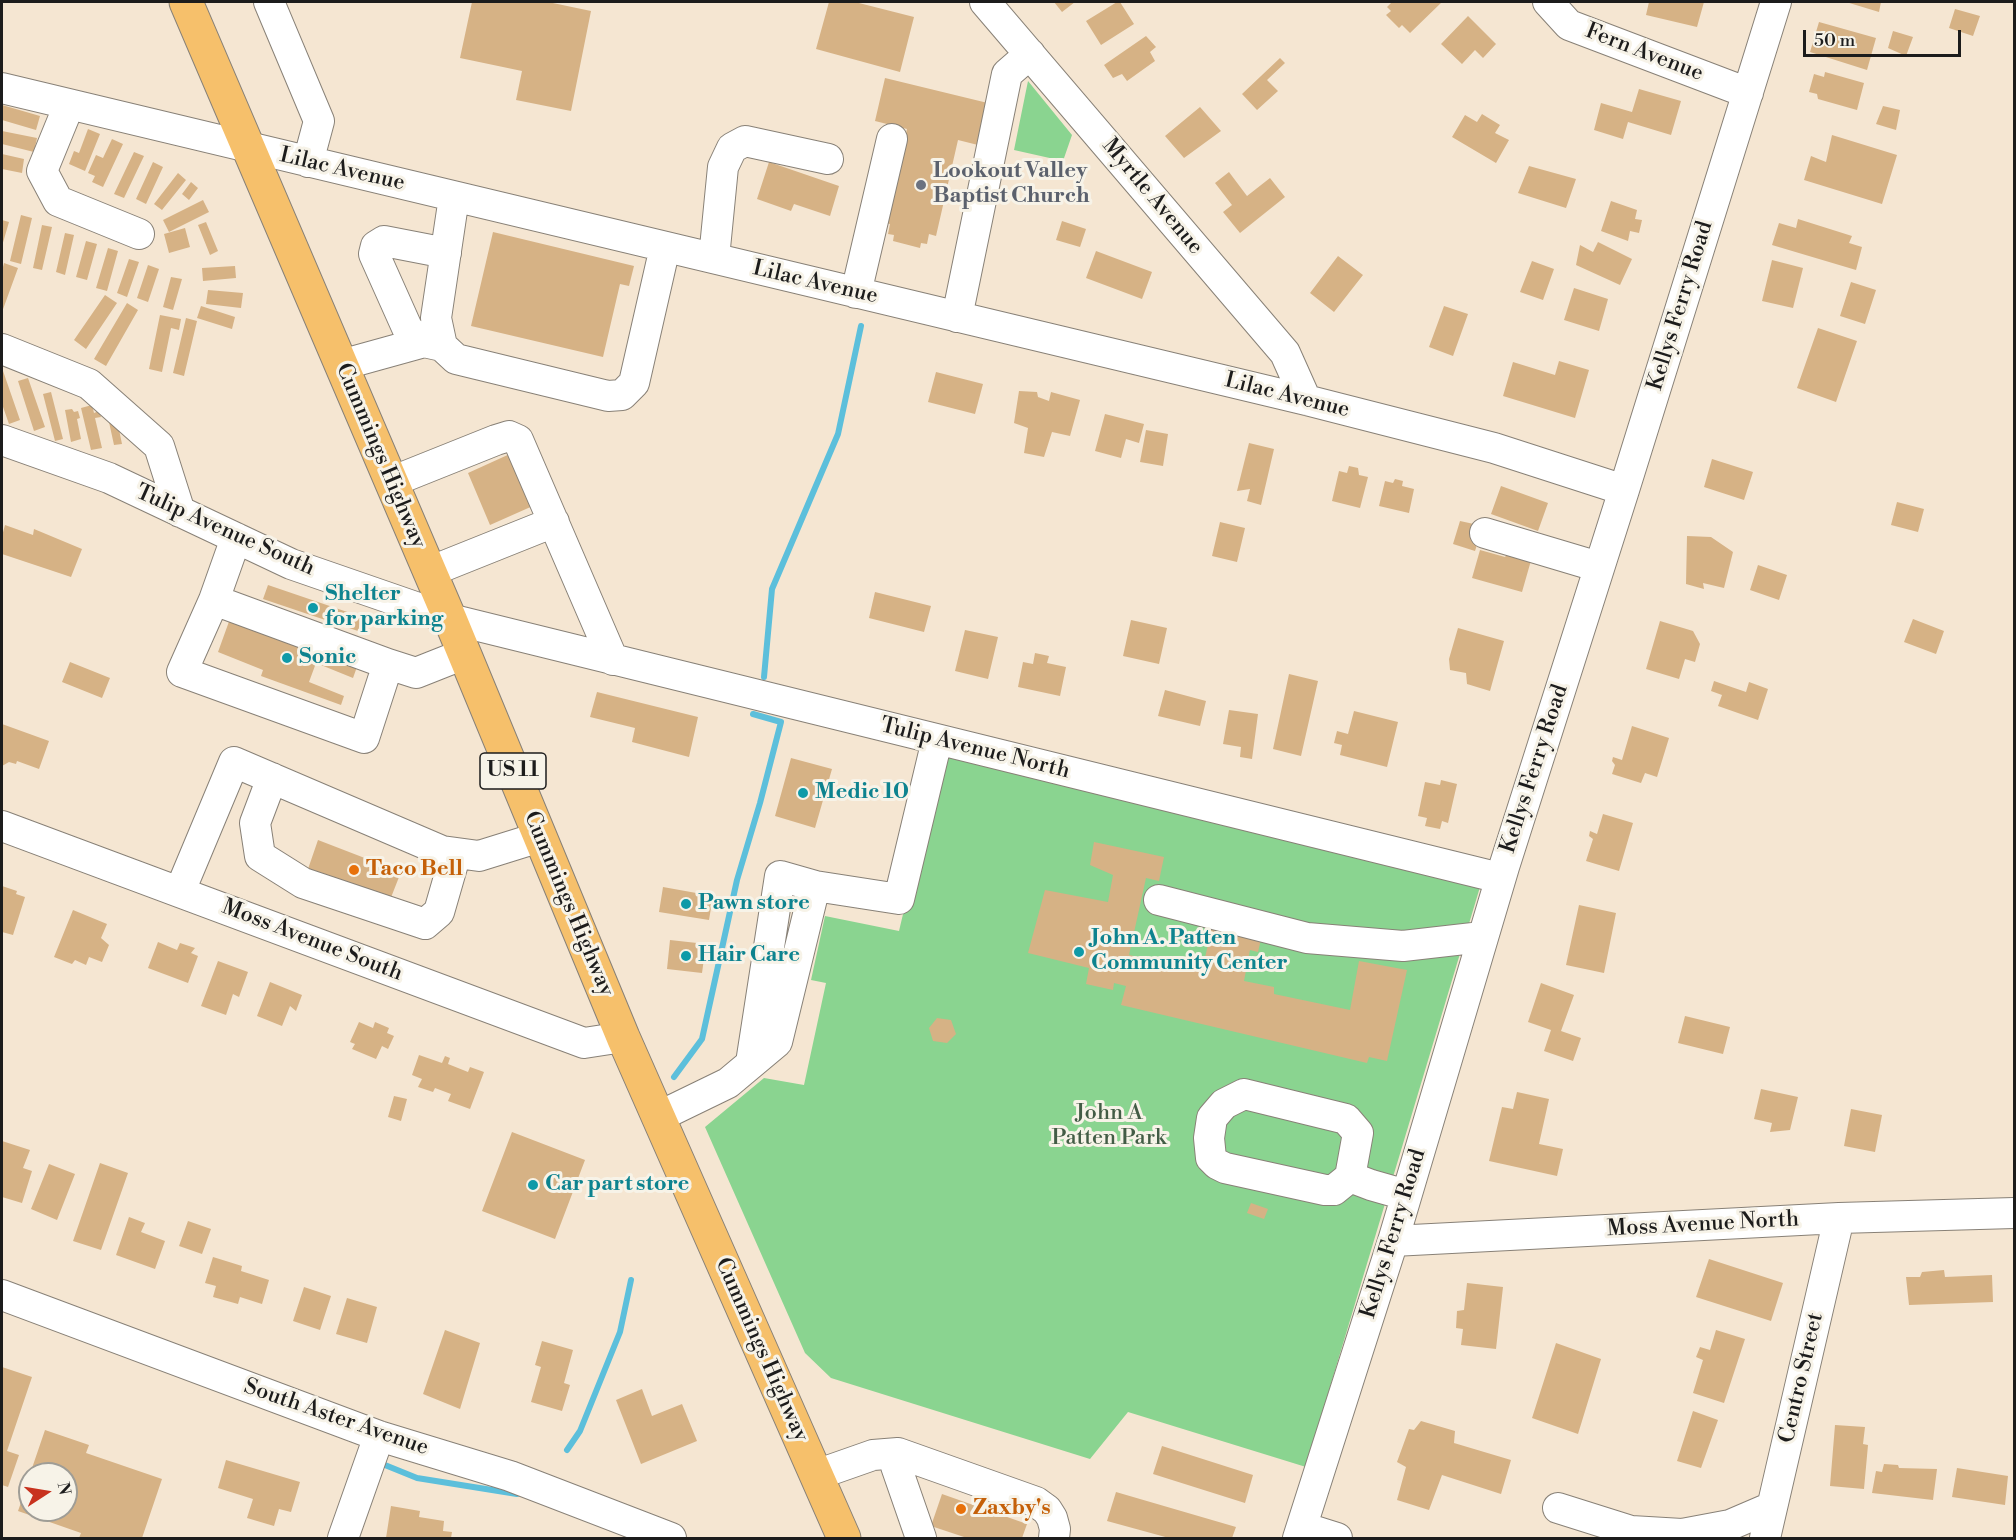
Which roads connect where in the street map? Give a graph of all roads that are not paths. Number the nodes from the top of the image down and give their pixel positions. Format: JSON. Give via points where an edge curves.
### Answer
{"nodes":[{"id":1,"x":188,"y":2,"type":"edge"},
{"id":2,"x":269,"y":2,"type":"edge"},
{"id":3,"x":986,"y":2,"type":"edge"},
{"id":4,"x":1548,"y":2,"type":"edge"},
{"id":5,"x":1776,"y":2,"type":"edge"},
{"id":6,"x":1030,"y":54,"type":"junction"},
{"id":7,"x":2,"y":88,"type":"edge"},
{"id":8,"x":1748,"y":93,"type":"junction"},
{"id":9,"x":69,"y":105,"type":"junction"},
{"id":10,"x":892,"y":139,"type":"dead end"},
{"id":11,"x":248,"y":148,"type":"junction"},
{"id":12,"x":828,"y":159,"type":"dead end"},
{"id":13,"x":308,"y":162,"type":"junction"},
{"id":14,"x":454,"y":197,"type":"junction"},
{"id":15,"x":139,"y":234,"type":"dead end"},
{"id":16,"x":665,"y":247,"type":"junction"},
{"id":17,"x":446,"y":253,"type":"junction"},
{"id":18,"x":714,"y":258,"type":"junction"},
{"id":19,"x":856,"y":293,"type":"junction"},
{"id":20,"x":957,"y":317,"type":"junction"},
{"id":21,"x":433,"y":344,"type":"junction"},
{"id":22,"x":2,"y":349,"type":"edge"},
{"id":23,"x":341,"y":365,"type":"junction"},
{"id":24,"x":1306,"y":400,"type":"junction"},
{"id":25,"x":2,"y":440,"type":"edge"},
{"id":26,"x":391,"y":482,"type":"junction"},
{"id":27,"x":1624,"y":490,"type":"junction"},
{"id":28,"x":180,"y":512,"type":"junction"},
{"id":29,"x":554,"y":522,"type":"junction"},
{"id":30,"x":1485,"y":532,"type":"dead end"},
{"id":31,"x":236,"y":538,"type":"junction"},
{"id":32,"x":1599,"y":567,"type":"junction"},
{"id":33,"x":429,"y":572,"type":"junction"},
{"id":34,"x":214,"y":600,"type":"junction"},
{"id":35,"x":450,"y":620,"type":"junction"},
{"id":36,"x":464,"y":654,"type":"junction"},
{"id":37,"x":613,"y":660,"type":"junction"},
{"id":38,"x":388,"y":664,"type":"junction"},
{"id":39,"x":937,"y":740,"type":"junction"},
{"id":40,"x":272,"y":778,"type":"junction"},
{"id":41,"x":2,"y":826,"type":"edge"},
{"id":42,"x":540,"y":837,"type":"junction"},
{"id":43,"x":456,"y":853,"type":"junction"},
{"id":44,"x":1500,"y":878,"type":"junction"},
{"id":45,"x":180,"y":891,"type":"junction"},
{"id":46,"x":1160,"y":900,"type":"dead end"},
{"id":47,"x":1482,"y":938,"type":"junction"},
{"id":48,"x":623,"y":1037,"type":"junction"},
{"id":49,"x":658,"y":1117,"type":"junction"},
{"id":50,"x":1350,"y":1177,"type":"junction"},
{"id":51,"x":1406,"y":1195,"type":"junction"},
{"id":52,"x":2014,"y":1213,"type":"edge"},
{"id":53,"x":1839,"y":1218,"type":"junction"},
{"id":54,"x":1393,"y":1241,"type":"junction"},
{"id":55,"x":2,"y":1295,"type":"edge"},
{"id":56,"x":379,"y":1436,"type":"junction"},
{"id":57,"x":898,"y":1453,"type":"junction"},
{"id":58,"x":946,"y":1470,"type":"junction"},
{"id":59,"x":816,"y":1475,"type":"junction"},
{"id":60,"x":1772,"y":1507,"type":"junction"},
{"id":61,"x":1558,"y":1508,"type":"dead end"},
{"id":62,"x":1300,"y":1533,"type":"edge"},
{"id":63,"x":343,"y":1539,"type":"edge"},
{"id":64,"x":671,"y":1539,"type":"edge"},
{"id":65,"x":844,"y":1539,"type":"edge"},
{"id":66,"x":921,"y":1539,"type":"edge"},
{"id":67,"x":1038,"y":1539,"type":"edge"},
{"id":68,"x":1054,"y":1539,"type":"edge"},
{"id":69,"x":1337,"y":1539,"type":"edge"},
{"id":70,"x":1764,"y":1539,"type":"edge"}],
"edges":[{"from":1,"to":11,"type":"main road","name":"Cummings Highway","number":"US 11"},
{"from":2,"to":13,"type":"street","via":[[319,121]]},
{"from":3,"to":6,"type":"street","name":"Myrtle Avenue"},
{"from":4,"to":8,"type":"street","name":"Fern Avenue","via":[[1569,25]]},
{"from":5,"to":8,"type":"street","name":"Kellys Ferry Road"},
{"from":6,"to":20,"type":"street","via":[[1007,74]]},
{"from":6,"to":24,"type":"street","name":"Myrtle Avenue","via":[[1285,353]]},
{"from":7,"to":9,"type":"street","name":"Lilac Avenue"},
{"from":8,"to":27,"type":"street","name":"Kellys Ferry Road"},
{"from":9,"to":11,"type":"street","name":"Lilac Avenue"},
{"from":9,"to":15,"type":"street","via":[[42,171],[58,201]]},
{"from":10,"to":19,"type":"street"},
{"from":11,"to":13,"type":"street","name":"Lilac Avenue"},
{"from":11,"to":23,"type":"main road","name":"Cummings Highway","number":"US 11"},
{"from":12,"to":18,"type":"street","via":[[745,141],[732,148],[723,167]]},
{"from":13,"to":14,"type":"street","name":"Lilac Avenue"},
{"from":14,"to":16,"type":"street","name":"Lilac Avenue"},
{"from":14,"to":17,"type":"street"},
{"from":16,"to":18,"type":"street","name":"Lilac Avenue"},
{"from":16,"to":21,"type":"street","via":[[634,383],[622,395],[608,396],[456,359]]},
{"from":17,"to":21,"type":"street"},
{"from":17,"to":21,"type":"street","via":[[384,241],[376,246],[374,254],[408,330]]},
{"from":18,"to":19,"type":"street","name":"Lilac Avenue"},
{"from":19,"to":20,"type":"street","name":"Lilac Avenue"},
{"from":20,"to":24,"type":"street","name":"Lilac Avenue"},
{"from":21,"to":23,"type":"street"},
{"from":22,"to":28,"type":"street","via":[[89,384],[159,446]]},
{"from":23,"to":26,"type":"main road","name":"Cummings Highway","number":"US 11"},
{"from":24,"to":27,"type":"street","name":"Lilac Avenue","via":[[1491,447]]},
{"from":25,"to":28,"type":"street","name":"Tulip Avenue South","via":[[109,478]]},
{"from":26,"to":29,"type":"street","via":[[509,436],[518,440]]},
{"from":26,"to":33,"type":"main road","name":"Cummings Highway","number":"US 11"},
{"from":27,"to":32,"type":"street","name":"Kellys Ferry Road"},
{"from":28,"to":31,"type":"street","name":"Tulip Avenue South"},
{"from":29,"to":33,"type":"street"},
{"from":29,"to":37,"type":"street"},
{"from":30,"to":32,"type":"street"},
{"from":31,"to":34,"type":"street"},
{"from":31,"to":35,"type":"street","name":"Tulip Avenue South","via":[[291,564]]},
{"from":32,"to":44,"type":"street","name":"Kellys Ferry Road"},
{"from":33,"to":35,"type":"main road","name":"Cummings Highway","number":"US 11"},
{"from":34,"to":38,"type":"street"},
{"from":34,"to":38,"type":"street","via":[[182,672],[364,738]]},
{"from":35,"to":36,"type":"main road","name":"Cummings Highway","number":"US 11"},
{"from":35,"to":37,"type":"street","name":"Tulip Avenue North"},
{"from":36,"to":38,"type":"street","via":[[416,673]]},
{"from":36,"to":42,"type":"main road","name":"Cummings Highway","number":"US 11"},
{"from":37,"to":39,"type":"street","name":"Tulip Avenue North"},
{"from":39,"to":44,"type":"street","name":"Tulip Avenue North"},
{"from":39,"to":49,"type":"street","via":[[899,899],[815,886],[777,1042],[728,1083]]},
{"from":40,"to":43,"type":"street","via":[[442,851]]},
{"from":40,"to":43,"type":"street","via":[[255,823],[260,856],[303,883],[424,924],[439,912]]},
{"from":40,"to":45,"type":"street","via":[[234,762]]},
{"from":41,"to":45,"type":"street","name":"Moss Avenue South"},
{"from":42,"to":43,"type":"street","via":[[479,856]]},
{"from":42,"to":48,"type":"main road","name":"Cummings Highway","number":"US 11"},
{"from":44,"to":47,"type":"street","name":"Kellys Ferry Road"},
{"from":45,"to":48,"type":"street","name":"Moss Avenue South","via":[[584,1043]]},
{"from":46,"to":47,"type":"street","via":[[1307,938],[1403,946]]},
{"from":47,"to":51,"type":"street","name":"Kellys Ferry Road"},
{"from":48,"to":49,"type":"main road","name":"Cummings Highway","number":"US 11"},
{"from":49,"to":59,"type":"main road","name":"Cummings Highway","number":"US 11"},
{"from":50,"to":50,"type":"street","via":[[1358,1133],[1346,1119],[1244,1094],[1224,1104],[1212,1118],[1211,1158],[1225,1168],[1325,1190],[1334,1190]]},
{"from":50,"to":51,"type":"street"},
{"from":51,"to":54,"type":"street","name":"Kellys Ferry Road"},
{"from":52,"to":53,"type":"street","name":"Moss Avenue North"},
{"from":53,"to":54,"type":"street","name":"Moss Avenue North"},
{"from":53,"to":60,"type":"street","name":"Centro Street"},
{"from":54,"to":62,"type":"street","name":"Kellys Ferry Road"},
{"from":55,"to":56,"type":"street","name":"South Aster Avenue"},
{"from":56,"to":63,"type":"street"},
{"from":56,"to":64,"type":"street","name":"South Aster Avenue","via":[[510,1476]]},
{"from":57,"to":58,"type":"street"},
{"from":57,"to":59,"type":"street","via":[[873,1455]]},
{"from":57,"to":66,"type":"street","via":[[896,1467]]},
{"from":58,"to":67,"type":"street","via":[[945,1485],[951,1492],[1032,1519]]},
{"from":58,"to":68,"type":"street","via":[[1036,1502],[1052,1518]]},
{"from":59,"to":65,"type":"main road","name":"Cummings Highway","number":"US 11"},
{"from":60,"to":61,"type":"street","via":[[1730,1526],[1682,1534],[1632,1531]]},
{"from":60,"to":70,"type":"street","name":"Centro Street"},
{"from":62,"to":69,"type":"street"}]}
